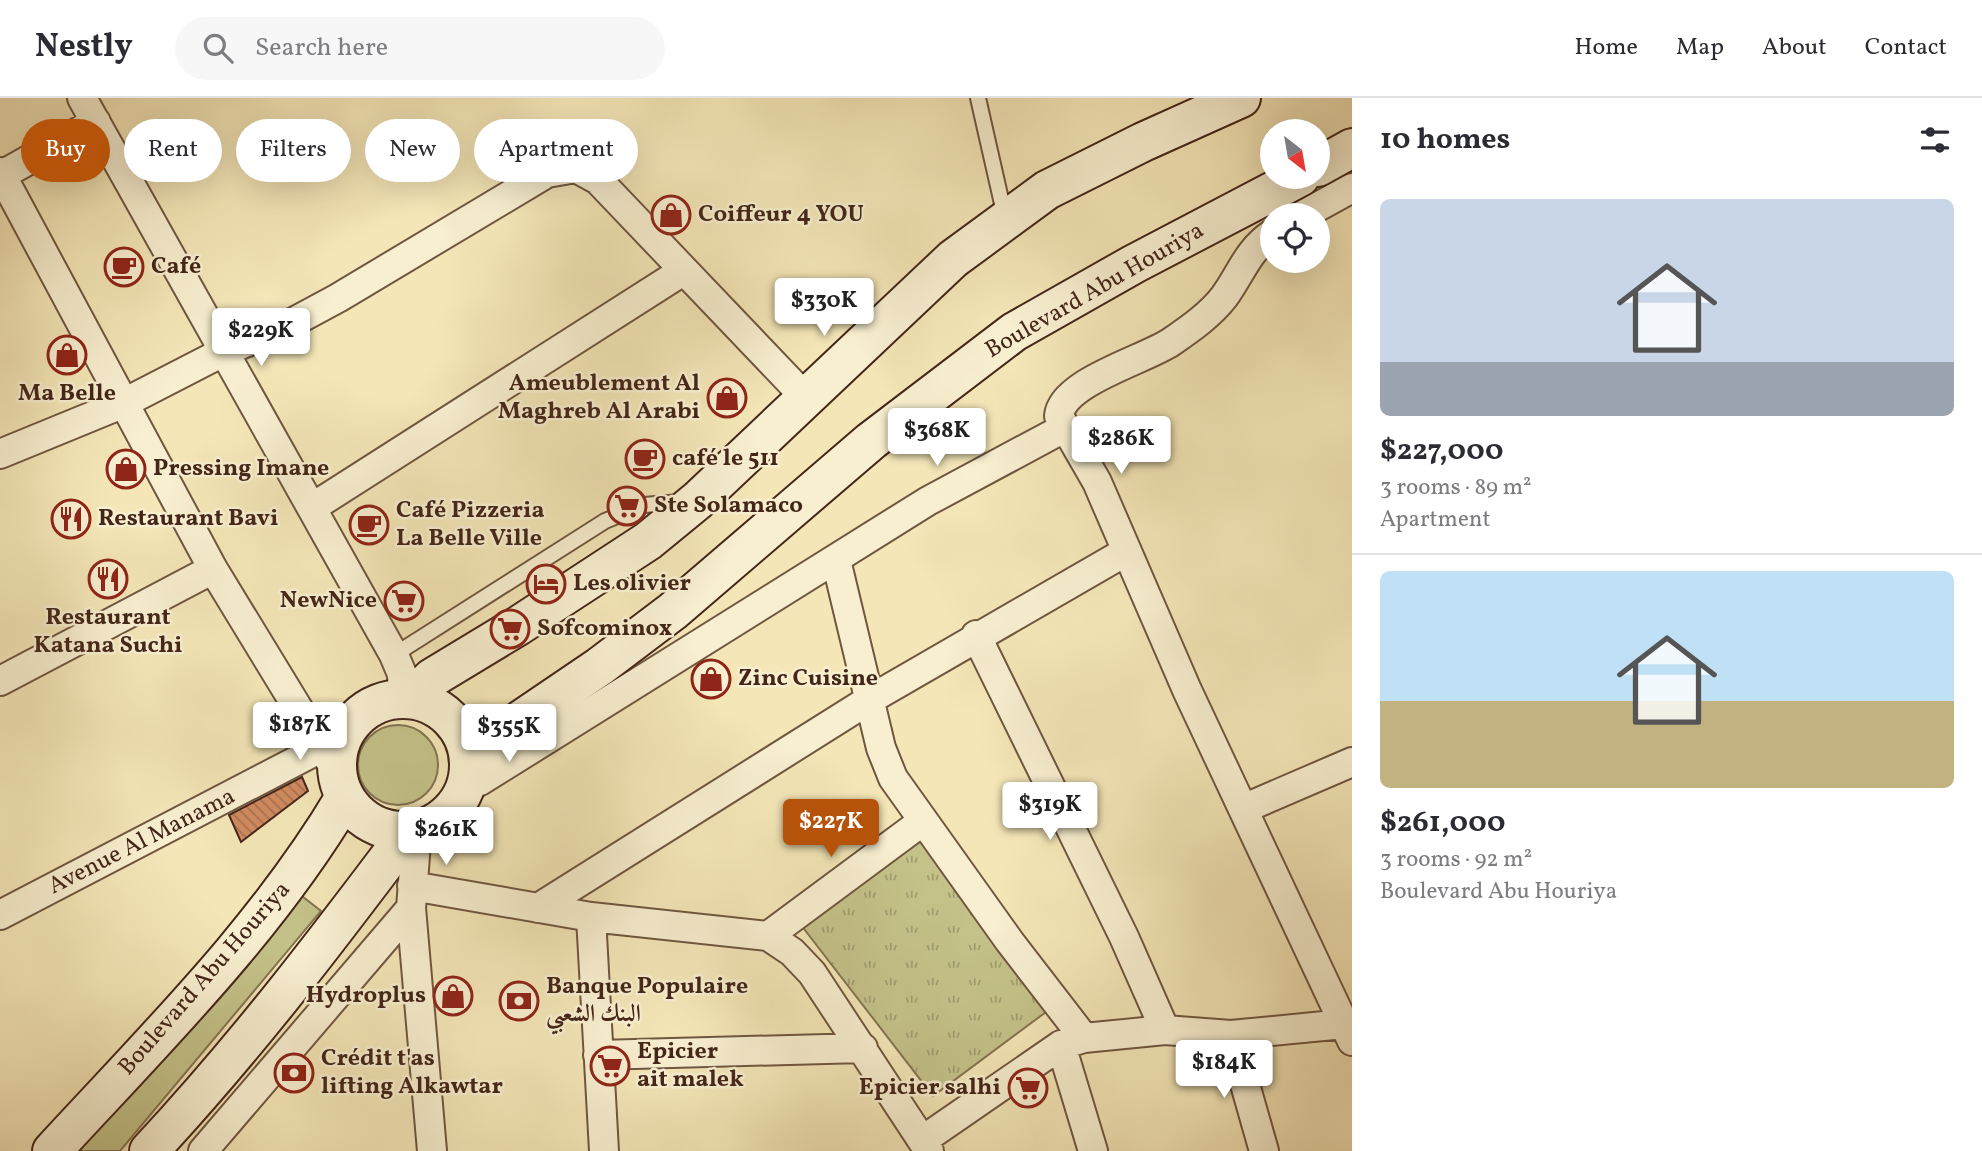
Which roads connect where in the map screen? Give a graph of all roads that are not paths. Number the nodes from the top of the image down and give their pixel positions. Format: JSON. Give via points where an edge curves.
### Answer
{"nodes":[{"id":1,"x":978,"y":98,"type":"edge"},
{"id":2,"x":1241,"y":98,"type":"edge"},
{"id":3,"x":1194,"y":108,"type":"edge"},
{"id":4,"x":89,"y":110,"type":"edge"},
{"id":5,"x":1352,"y":148,"type":"edge"},
{"id":6,"x":1330,"y":160,"type":"edge"},
{"id":7,"x":1,"y":174,"type":"edge"},
{"id":8,"x":1352,"y":188,"type":"edge"},
{"id":9,"x":1277,"y":189,"type":"edge"},
{"id":10,"x":1325,"y":203,"type":"edge"},
{"id":11,"x":1006,"y":221,"type":"junction"},
{"id":12,"x":1260,"y":244,"type":"edge"},
{"id":13,"x":682,"y":271,"type":"junction"},
{"id":14,"x":223,"y":352,"type":"junction"},
{"id":15,"x":805,"y":397,"type":"junction"},
{"id":16,"x":122,"y":404,"type":"junction"},
{"id":17,"x":1066,"y":428,"type":"junction"},
{"id":18,"x":0,"y":454,"type":"edge"},
{"id":19,"x":698,"y":500,"type":"junction"},
{"id":20,"x":313,"y":507,"type":"junction"},
{"id":21,"x":1127,"y":551,"type":"junction"},
{"id":22,"x":836,"y":560,"type":"junction"},
{"id":23,"x":213,"y":569,"type":"junction"},
{"id":24,"x":976,"y":635,"type":"junction"},
{"id":25,"x":394,"y":655,"type":"junction"},
{"id":26,"x":0,"y":681,"type":"edge"},
{"id":27,"x":407,"y":699,"type":"junction"},
{"id":28,"x":869,"y":700,"type":"junction"},
{"id":29,"x":1352,"y":762,"type":"edge"},
{"id":30,"x":468,"y":770,"type":"junction"},
{"id":31,"x":335,"y":773,"type":"junction"},
{"id":32,"x":1243,"y":809,"type":"junction"},
{"id":33,"x":923,"y":821,"type":"junction"},
{"id":34,"x":413,"y":830,"type":"junction"},
{"id":35,"x":411,"y":897,"type":"junction"},
{"id":36,"x":538,"y":908,"type":"junction"},
{"id":37,"x":0,"y":915,"type":"edge"},
{"id":38,"x":591,"y":917,"type":"junction"},
{"id":39,"x":768,"y":936,"type":"junction"},
{"id":40,"x":1165,"y":1031,"type":"junction"},
{"id":41,"x":1348,"y":1033,"type":"edge"},
{"id":42,"x":1231,"y":1035,"type":"junction"},
{"id":43,"x":1073,"y":1042,"type":"junction"},
{"id":44,"x":863,"y":1048,"type":"junction"},
{"id":45,"x":598,"y":1055,"type":"junction"},
{"id":46,"x":926,"y":1145,"type":"edge"},
{"id":47,"x":52,"y":1151,"type":"edge"},
{"id":48,"x":149,"y":1151,"type":"edge"},
{"id":49,"x":204,"y":1151,"type":"edge"},
{"id":50,"x":432,"y":1151,"type":"edge"},
{"id":51,"x":604,"y":1151,"type":"edge"},
{"id":52,"x":1093,"y":1151,"type":"edge"},
{"id":53,"x":1264,"y":1151,"type":"edge"}],
"edges":[{"from":1,"to":11,"type":"lane"},
{"from":2,"to":3,"type":"main road"},
{"from":3,"to":11,"type":"main road","via":[[1143,142],[1047,190]]},
{"from":4,"to":7,"type":"street"},
{"from":4,"to":14,"type":"street"},
{"from":5,"to":6,"type":"main road"},
{"from":7,"to":16,"type":"street"},
{"from":8,"to":10,"type":"street"},
{"from":9,"to":30,"type":"main road","name":"Boulevard Abu Houriya","via":[[1014,332],[872,441],[673,611]]},
{"from":11,"to":15,"type":"main road","via":[[953,259]]},
{"from":12,"to":17,"type":"street","via":[[1213,310],[1170,343],[1077,388],[1060,410]]},
{"from":13,"to":14,"type":"street","via":[[598,180],[576,169],[547,173],[338,299],[264,337]]},
{"from":13,"to":15,"type":"street"},
{"from":13,"to":20,"type":"street"},
{"from":14,"to":16,"type":"street"},
{"from":14,"to":20,"type":"street"},
{"from":15,"to":19,"type":"main road"},
{"from":16,"to":18,"type":"street"},
{"from":16,"to":23,"type":"street"},
{"from":17,"to":21,"type":"street","via":[[1093,473]]},
{"from":17,"to":22,"type":"street","via":[[928,501]]},
{"from":19,"to":25,"type":"lane","via":[[645,505],[615,517]]},
{"from":19,"to":27,"type":"main road","via":[[598,576],[432,678]]},
{"from":20,"to":25,"type":"street"},
{"from":21,"to":24,"type":"street"},
{"from":21,"to":32,"type":"street"},
{"from":22,"to":28,"type":"street"},
{"from":22,"to":30,"type":"street","via":[[480,781]]},
{"from":23,"to":26,"type":"street"},
{"from":23,"to":31,"type":"street"},
{"from":24,"to":28,"type":"street"},
{"from":24,"to":40,"type":"street"},
{"from":25,"to":27,"type":"street"},
{"from":27,"to":30,"type":"main road","via":[[426,703],[446,715],[461,733]]},
{"from":27,"to":31,"type":"main road","via":[[372,707],[354,722],[341,743]]},
{"from":28,"to":33,"type":"street","via":[[893,778]]},
{"from":28,"to":36,"type":"street"},
{"from":29,"to":32,"type":"street"},
{"from":30,"to":34,"type":"main road","via":[[456,806],[444,817]]},
{"from":31,"to":34,"type":"main road","via":[[359,815],[393,831]]},
{"from":31,"to":37,"type":"street","name":"Avenue Al Manama"},
{"from":31,"to":47,"type":"main road","name":"Boulevard Abu Houriya","via":[[294,875],[228,957]]},
{"from":32,"to":41,"type":"street"},
{"from":33,"to":39,"type":"street"},
{"from":33,"to":43,"type":"street"},
{"from":34,"to":35,"type":"street"},
{"from":34,"to":48,"type":"main road","via":[[285,997]]},
{"from":35,"to":36,"type":"street"},
{"from":35,"to":49,"type":"street"},
{"from":35,"to":50,"type":"street"},
{"from":36,"to":38,"type":"street"},
{"from":38,"to":39,"type":"street"},
{"from":38,"to":45,"type":"street"},
{"from":39,"to":44,"type":"street","via":[[812,972]]},
{"from":40,"to":42,"type":"street"},
{"from":40,"to":43,"type":"street"},
{"from":41,"to":42,"type":"street"},
{"from":42,"to":53,"type":"street"},
{"from":43,"to":46,"type":"street"},
{"from":43,"to":52,"type":"street"},
{"from":44,"to":45,"type":"street"},
{"from":44,"to":46,"type":"street"},
{"from":45,"to":51,"type":"street"}]}
